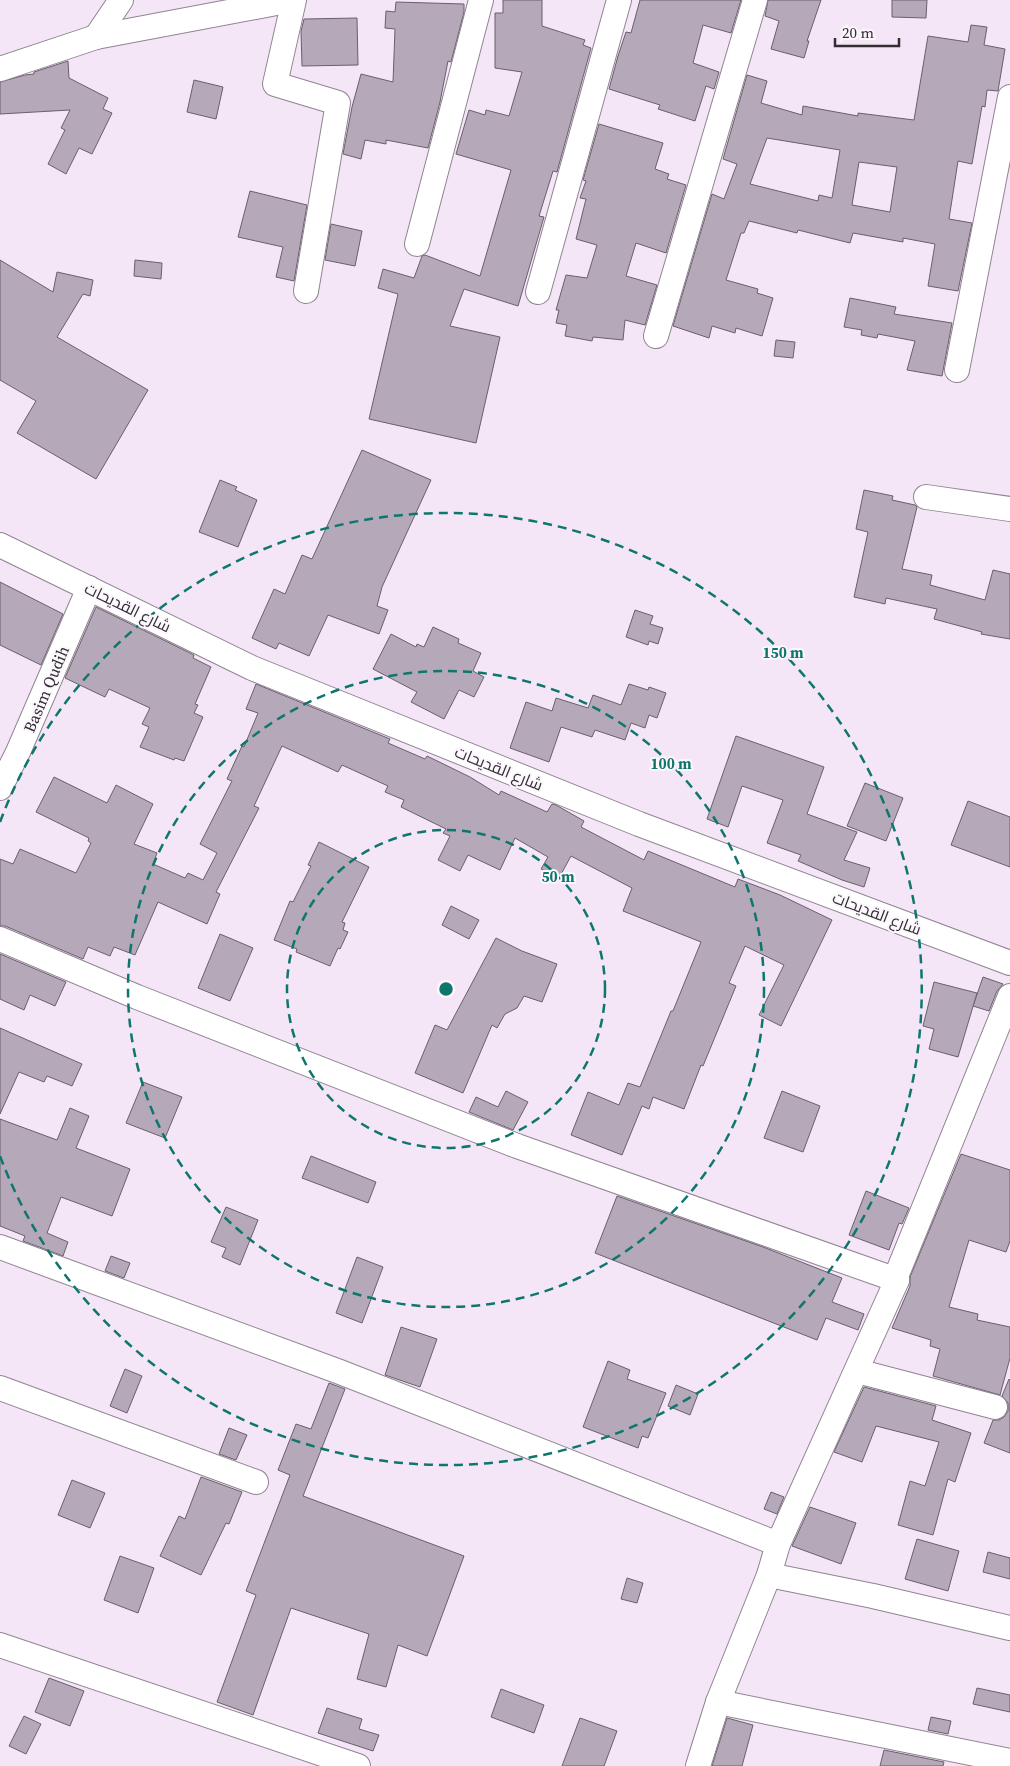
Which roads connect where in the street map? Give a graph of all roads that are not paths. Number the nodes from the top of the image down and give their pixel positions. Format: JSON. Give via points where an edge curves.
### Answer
{"nodes":[{"id":1,"x":120,"y":0,"type":"edge"},
{"id":2,"x":293,"y":0,"type":"edge"},
{"id":3,"x":481,"y":0,"type":"edge"},
{"id":4,"x":619,"y":0,"type":"edge"},
{"id":5,"x":755,"y":0,"type":"edge"},
{"id":6,"x":96,"y":37,"type":"junction"},
{"id":7,"x":0,"y":69,"type":"edge"},
{"id":8,"x":1010,"y":97,"type":"edge"},
{"id":9,"x":417,"y":244,"type":"dead end"},
{"id":10,"x":306,"y":291,"type":"dead end"},
{"id":11,"x":538,"y":292,"type":"dead end"},
{"id":12,"x":656,"y":336,"type":"dead end"},
{"id":13,"x":957,"y":370,"type":"dead end"},
{"id":14,"x":926,"y":497,"type":"dead end"},
{"id":15,"x":1010,"y":509,"type":"edge"},
{"id":16,"x":0,"y":545,"type":"edge"},
{"id":17,"x":89,"y":588,"type":"junction"},
{"id":18,"x":0,"y":788,"type":"edge"},
{"id":19,"x":0,"y":939,"type":"edge"},
{"id":20,"x":1010,"y":963,"type":"edge"},
{"id":21,"x":1010,"y":996,"type":"edge"},
{"id":22,"x":0,"y":1247,"type":"edge"},
{"id":23,"x":897,"y":1280,"type":"junction"},
{"id":24,"x":857,"y":1371,"type":"junction"},
{"id":25,"x":0,"y":1388,"type":"edge"},
{"id":26,"x":995,"y":1407,"type":"dead end"},
{"id":27,"x":256,"y":1482,"type":"dead end"},
{"id":28,"x":778,"y":1544,"type":"junction"},
{"id":29,"x":769,"y":1575,"type":"junction"},
{"id":30,"x":1010,"y":1628,"type":"edge"},
{"id":31,"x":0,"y":1645,"type":"edge"},
{"id":32,"x":718,"y":1702,"type":"junction"},
{"id":33,"x":1010,"y":1761,"type":"edge"},
{"id":34,"x":358,"y":1766,"type":"edge"},
{"id":35,"x":698,"y":1766,"type":"edge"}],
"edges":[{"from":1,"to":6,"type":"street"},
{"from":2,"to":6,"type":"street"},
{"from":2,"to":10,"type":"street","via":[[274,84],[338,104]]},
{"from":3,"to":9,"type":"street"},
{"from":4,"to":11,"type":"street"},
{"from":5,"to":12,"type":"street"},
{"from":6,"to":7,"type":"street"},
{"from":8,"to":13,"type":"street"},
{"from":14,"to":15,"type":"street"},
{"from":16,"to":17,"type":"street","name":"شارع القديحات"},
{"from":17,"to":18,"type":"street","name":"Basim Qudih"},
{"from":17,"to":20,"type":"street","name":"شارع القديحات","via":[[261,671],[639,824]]},
{"from":19,"to":23,"type":"street","via":[[153,1004],[517,1146]]},
{"from":21,"to":23,"type":"street","via":[[898,1270]]},
{"from":22,"to":28,"type":"street","via":[[340,1372]]},
{"from":23,"to":24,"type":"street"},
{"from":24,"to":26,"type":"street"},
{"from":24,"to":28,"type":"street"},
{"from":25,"to":27,"type":"street"},
{"from":28,"to":29,"type":"street"},
{"from":29,"to":30,"type":"street"},
{"from":29,"to":32,"type":"street"},
{"from":31,"to":34,"type":"street"},
{"from":32,"to":33,"type":"street"},
{"from":32,"to":35,"type":"street"}]}
